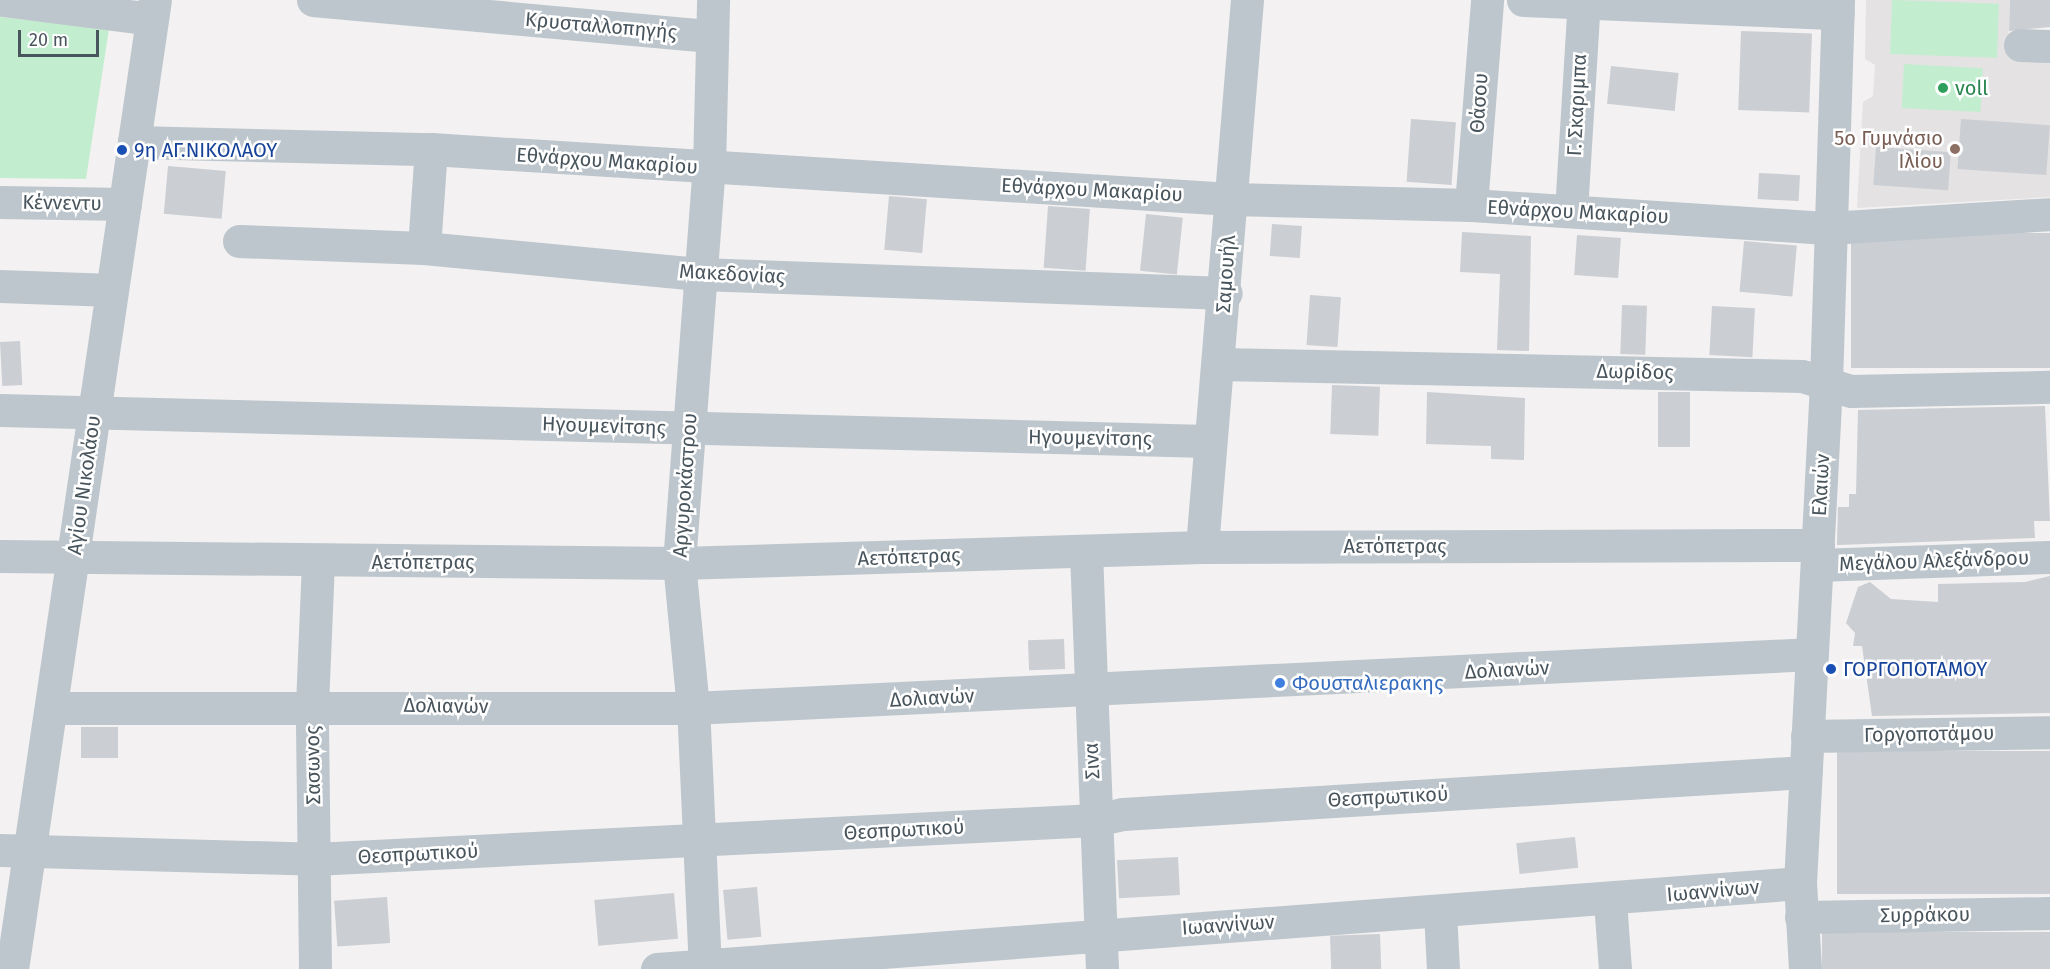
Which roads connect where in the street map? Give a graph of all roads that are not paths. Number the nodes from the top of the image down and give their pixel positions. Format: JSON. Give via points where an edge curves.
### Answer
{"nodes":[{"id":1,"x":2,"y":0,"type":"edge"},
{"id":2,"x":314,"y":0,"type":"edge"},
{"id":3,"x":713,"y":0,"type":"edge"},
{"id":4,"x":1247,"y":0,"type":"edge"},
{"id":5,"x":1487,"y":0,"type":"edge"},
{"id":6,"x":1523,"y":0,"type":"edge"},
{"id":7,"x":1584,"y":3,"type":"edge"},
{"id":8,"x":1838,"y":6,"type":"edge"},
{"id":9,"x":153,"y":10,"type":"edge"},
{"id":10,"x":710,"y":36,"type":"junction"},
{"id":11,"x":134,"y":142,"type":"junction"},
{"id":12,"x":431,"y":149,"type":"junction"},
{"id":13,"x":709,"y":168,"type":"junction"},
{"id":14,"x":1230,"y":199,"type":"junction"},
{"id":15,"x":0,"y":202,"type":"edge"},
{"id":16,"x":125,"y":204,"type":"junction"},
{"id":17,"x":1471,"y":205,"type":"junction"},
{"id":18,"x":1571,"y":211,"type":"junction"},
{"id":19,"x":2050,"y":214,"type":"edge"},
{"id":20,"x":1829,"y":228,"type":"junction"},
{"id":21,"x":239,"y":241,"type":"dead end"},
{"id":22,"x":424,"y":248,"type":"junction"},
{"id":23,"x":699,"y":274,"type":"junction"},
{"id":24,"x":0,"y":286,"type":"edge"},
{"id":25,"x":112,"y":290,"type":"junction"},
{"id":26,"x":1226,"y":293,"type":"junction"},
{"id":27,"x":1218,"y":364,"type":"junction"},
{"id":28,"x":1826,"y":383,"type":"junction"},
{"id":29,"x":2050,"y":387,"type":"edge"},
{"id":30,"x":0,"y":410,"type":"edge"},
{"id":31,"x":94,"y":410,"type":"junction"},
{"id":32,"x":690,"y":429,"type":"junction"},
{"id":33,"x":1208,"y":441,"type":"junction"},
{"id":34,"x":1202,"y":547,"type":"junction"},
{"id":35,"x":1086,"y":552,"type":"junction"},
{"id":36,"x":1818,"y":555,"type":"junction"},
{"id":37,"x":0,"y":556,"type":"edge"},
{"id":38,"x":73,"y":556,"type":"junction"},
{"id":39,"x":2050,"y":557,"type":"edge"},
{"id":40,"x":318,"y":562,"type":"junction"},
{"id":41,"x":679,"y":563,"type":"junction"},
{"id":42,"x":1812,"y":654,"type":"junction"},
{"id":43,"x":1088,"y":691,"type":"junction"},
{"id":44,"x":312,"y":705,"type":"junction"},
{"id":45,"x":51,"y":708,"type":"junction"},
{"id":46,"x":693,"y":708,"type":"junction"},
{"id":47,"x":2050,"y":732,"type":"edge"},
{"id":48,"x":1807,"y":736,"type":"junction"},
{"id":49,"x":1806,"y":772,"type":"junction"},
{"id":50,"x":1095,"y":820,"type":"junction"},
{"id":51,"x":699,"y":841,"type":"junction"},
{"id":52,"x":15,"y":850,"type":"edge"},
{"id":53,"x":314,"y":859,"type":"junction"},
{"id":54,"x":1800,"y":883,"type":"junction"},
{"id":55,"x":1610,"y":901,"type":"junction"},
{"id":56,"x":1440,"y":912,"type":"junction"},
{"id":57,"x":2050,"y":914,"type":"edge"},
{"id":58,"x":1801,"y":917,"type":"junction"},
{"id":59,"x":1100,"y":933,"type":"junction"},
{"id":60,"x":893,"y":961,"type":"edge"},
{"id":61,"x":705,"y":968,"type":"edge"},
{"id":62,"x":12,"y":969,"type":"edge"},
{"id":63,"x":315,"y":969,"type":"edge"},
{"id":64,"x":657,"y":969,"type":"edge"},
{"id":65,"x":1102,"y":969,"type":"edge"},
{"id":66,"x":1443,"y":969,"type":"edge"},
{"id":67,"x":1615,"y":969,"type":"edge"},
{"id":68,"x":1805,"y":969,"type":"edge"}],
"edges":[{"from":1,"to":9,"type":"street"},
{"from":2,"to":10,"type":"street","name":"Κρυσταλλοπηγής"},
{"from":3,"to":10,"type":"street","name":"Αργυροκάστρου"},
{"from":4,"to":14,"type":"street","name":"Σαμουήλ"},
{"from":5,"to":17,"type":"street","name":"Θάσου"},
{"from":6,"to":7,"type":"street"},
{"from":7,"to":8,"type":"street"},
{"from":7,"to":18,"type":"street","name":"Γ. Σκαριμπα"},
{"from":8,"to":20,"type":"street","name":"Ελαιών"},
{"from":9,"to":11,"type":"street","name":"Αγίου Νικολάου"},
{"from":10,"to":13,"type":"street","name":"Αργυροκάστρου"},
{"from":11,"to":12,"type":"street","name":"Εθνάρχου Μακαρίου"},
{"from":11,"to":16,"type":"street","name":"Αγίου Νικολάου"},
{"from":12,"to":13,"type":"street","name":"Εθνάρχου Μακαρίου"},
{"from":12,"to":22,"type":"street"},
{"from":13,"to":14,"type":"street","name":"Εθνάρχου Μακαρίου"},
{"from":13,"to":23,"type":"street","name":"Αργυροκάστρου"},
{"from":14,"to":17,"type":"street","name":"Εθνάρχου Μακαρίου"},
{"from":14,"to":26,"type":"street","name":"Σαμουήλ"},
{"from":15,"to":16,"type":"street","name":"Κέννεντυ"},
{"from":16,"to":25,"type":"street","name":"Αγίου Νικολάου"},
{"from":17,"to":18,"type":"street","name":"Εθνάρχου Μακαρίου"},
{"from":18,"to":20,"type":"street","name":"Εθνάρχου Μακαρίου"},
{"from":19,"to":20,"type":"street","name":"Εθνάρχου Μακαρίου"},
{"from":20,"to":28,"type":"street","name":"Ελαιών"},
{"from":21,"to":22,"type":"street","name":"Μακεδονίας"},
{"from":22,"to":23,"type":"street","name":"Μακεδονίας"},
{"from":23,"to":26,"type":"street","name":"Μακεδονίας"},
{"from":23,"to":32,"type":"street","name":"Αργυροκάστρου"},
{"from":24,"to":25,"type":"street"},
{"from":25,"to":31,"type":"street","name":"Αγίου Νικολάου"},
{"from":26,"to":27,"type":"street","name":"Σαμουήλ"},
{"from":27,"to":28,"type":"street","name":"Δωρίδος","via":[[1802,376]]},
{"from":27,"to":33,"type":"street","name":"Σαμουήλ"},
{"from":28,"to":29,"type":"street","name":"Δωρίδος","via":[[1851,391]]},
{"from":28,"to":36,"type":"street","name":"Ελαιών"},
{"from":30,"to":31,"type":"street","name":"Ηγουμενίτσης"},
{"from":31,"to":32,"type":"street","name":"Ηγουμενίτσης"},
{"from":31,"to":38,"type":"street","name":"Αγίου Νικολάου"},
{"from":32,"to":33,"type":"street","name":"Ηγουμενίτσης"},
{"from":32,"to":41,"type":"street","name":"Αργυροκάστρου"},
{"from":33,"to":34,"type":"street","name":"Σαμουήλ"},
{"from":34,"to":35,"type":"street","name":"Αετόπετρας"},
{"from":34,"to":36,"type":"street","name":"Αετόπετρας"},
{"from":35,"to":41,"type":"street","name":"Αετόπετρας"},
{"from":35,"to":43,"type":"street","name":"Σινα"},
{"from":36,"to":39,"type":"street","name":"Μεγάλου Αλεξάνδρου"},
{"from":36,"to":42,"type":"street","name":"Ελαιών"},
{"from":37,"to":38,"type":"street","name":"Αετόπετρας"},
{"from":38,"to":40,"type":"street","name":"Αετόπετρας"},
{"from":38,"to":45,"type":"street","name":"Αγίου Νικολάου"},
{"from":40,"to":41,"type":"street","name":"Αετόπετρας"},
{"from":40,"to":44,"type":"street","name":"Σασωνος"},
{"from":41,"to":46,"type":"street","name":"Αργυροκάστρου"},
{"from":42,"to":43,"type":"street","name":"Δολιανών"},
{"from":42,"to":48,"type":"street","name":"Ελαιών"},
{"from":43,"to":46,"type":"street","name":"Δολιανών"},
{"from":43,"to":50,"type":"street","name":"Σινα"},
{"from":44,"to":45,"type":"street","name":"Δολιανών"},
{"from":44,"to":46,"type":"street","name":"Δολιανών"},
{"from":44,"to":53,"type":"street","name":"Σασωνος"},
{"from":45,"to":52,"type":"street","name":"Αγίου Νικολάου"},
{"from":46,"to":51,"type":"street","name":"Αργυροκάστρου"},
{"from":47,"to":48,"type":"street","name":"Γοργοποτάμου"},
{"from":48,"to":49,"type":"street","name":"Ελαιών"},
{"from":49,"to":50,"type":"street","name":"Θεσπρωτικού","via":[[1124,814]]},
{"from":49,"to":54,"type":"street","name":"Ελαιών"},
{"from":50,"to":51,"type":"street","name":"Θεσπρωτικού"},
{"from":50,"to":59,"type":"street","name":"Σινα"},
{"from":51,"to":53,"type":"street","name":"Θεσπρωτικού"},
{"from":51,"to":61,"type":"street","name":"Αργυροκάστρου"},
{"from":52,"to":53,"type":"street","name":"Θεσπρωτικού"},
{"from":52,"to":62,"type":"street","name":"Αγίου Νικολάου"},
{"from":53,"to":63,"type":"street","name":"Σασωνος"},
{"from":54,"to":55,"type":"street","name":"Ιωαννίνων"},
{"from":54,"to":58,"type":"street","name":"Ελαιών"},
{"from":55,"to":56,"type":"street","name":"Ιωαννίνων"},
{"from":55,"to":67,"type":"street"},
{"from":56,"to":59,"type":"street","name":"Ιωαννίνων"},
{"from":56,"to":66,"type":"street"},
{"from":57,"to":58,"type":"street","name":"Συρράκου"},
{"from":58,"to":68,"type":"street","name":"Ελαιών"},
{"from":59,"to":60,"type":"street","name":"Ιωαννίνων"},
{"from":59,"to":65,"type":"street","name":"Σινα"},
{"from":60,"to":61,"type":"street","name":"Ιωαννίνων"},
{"from":61,"to":64,"type":"street","name":"Ιωαννίνων"}]}
